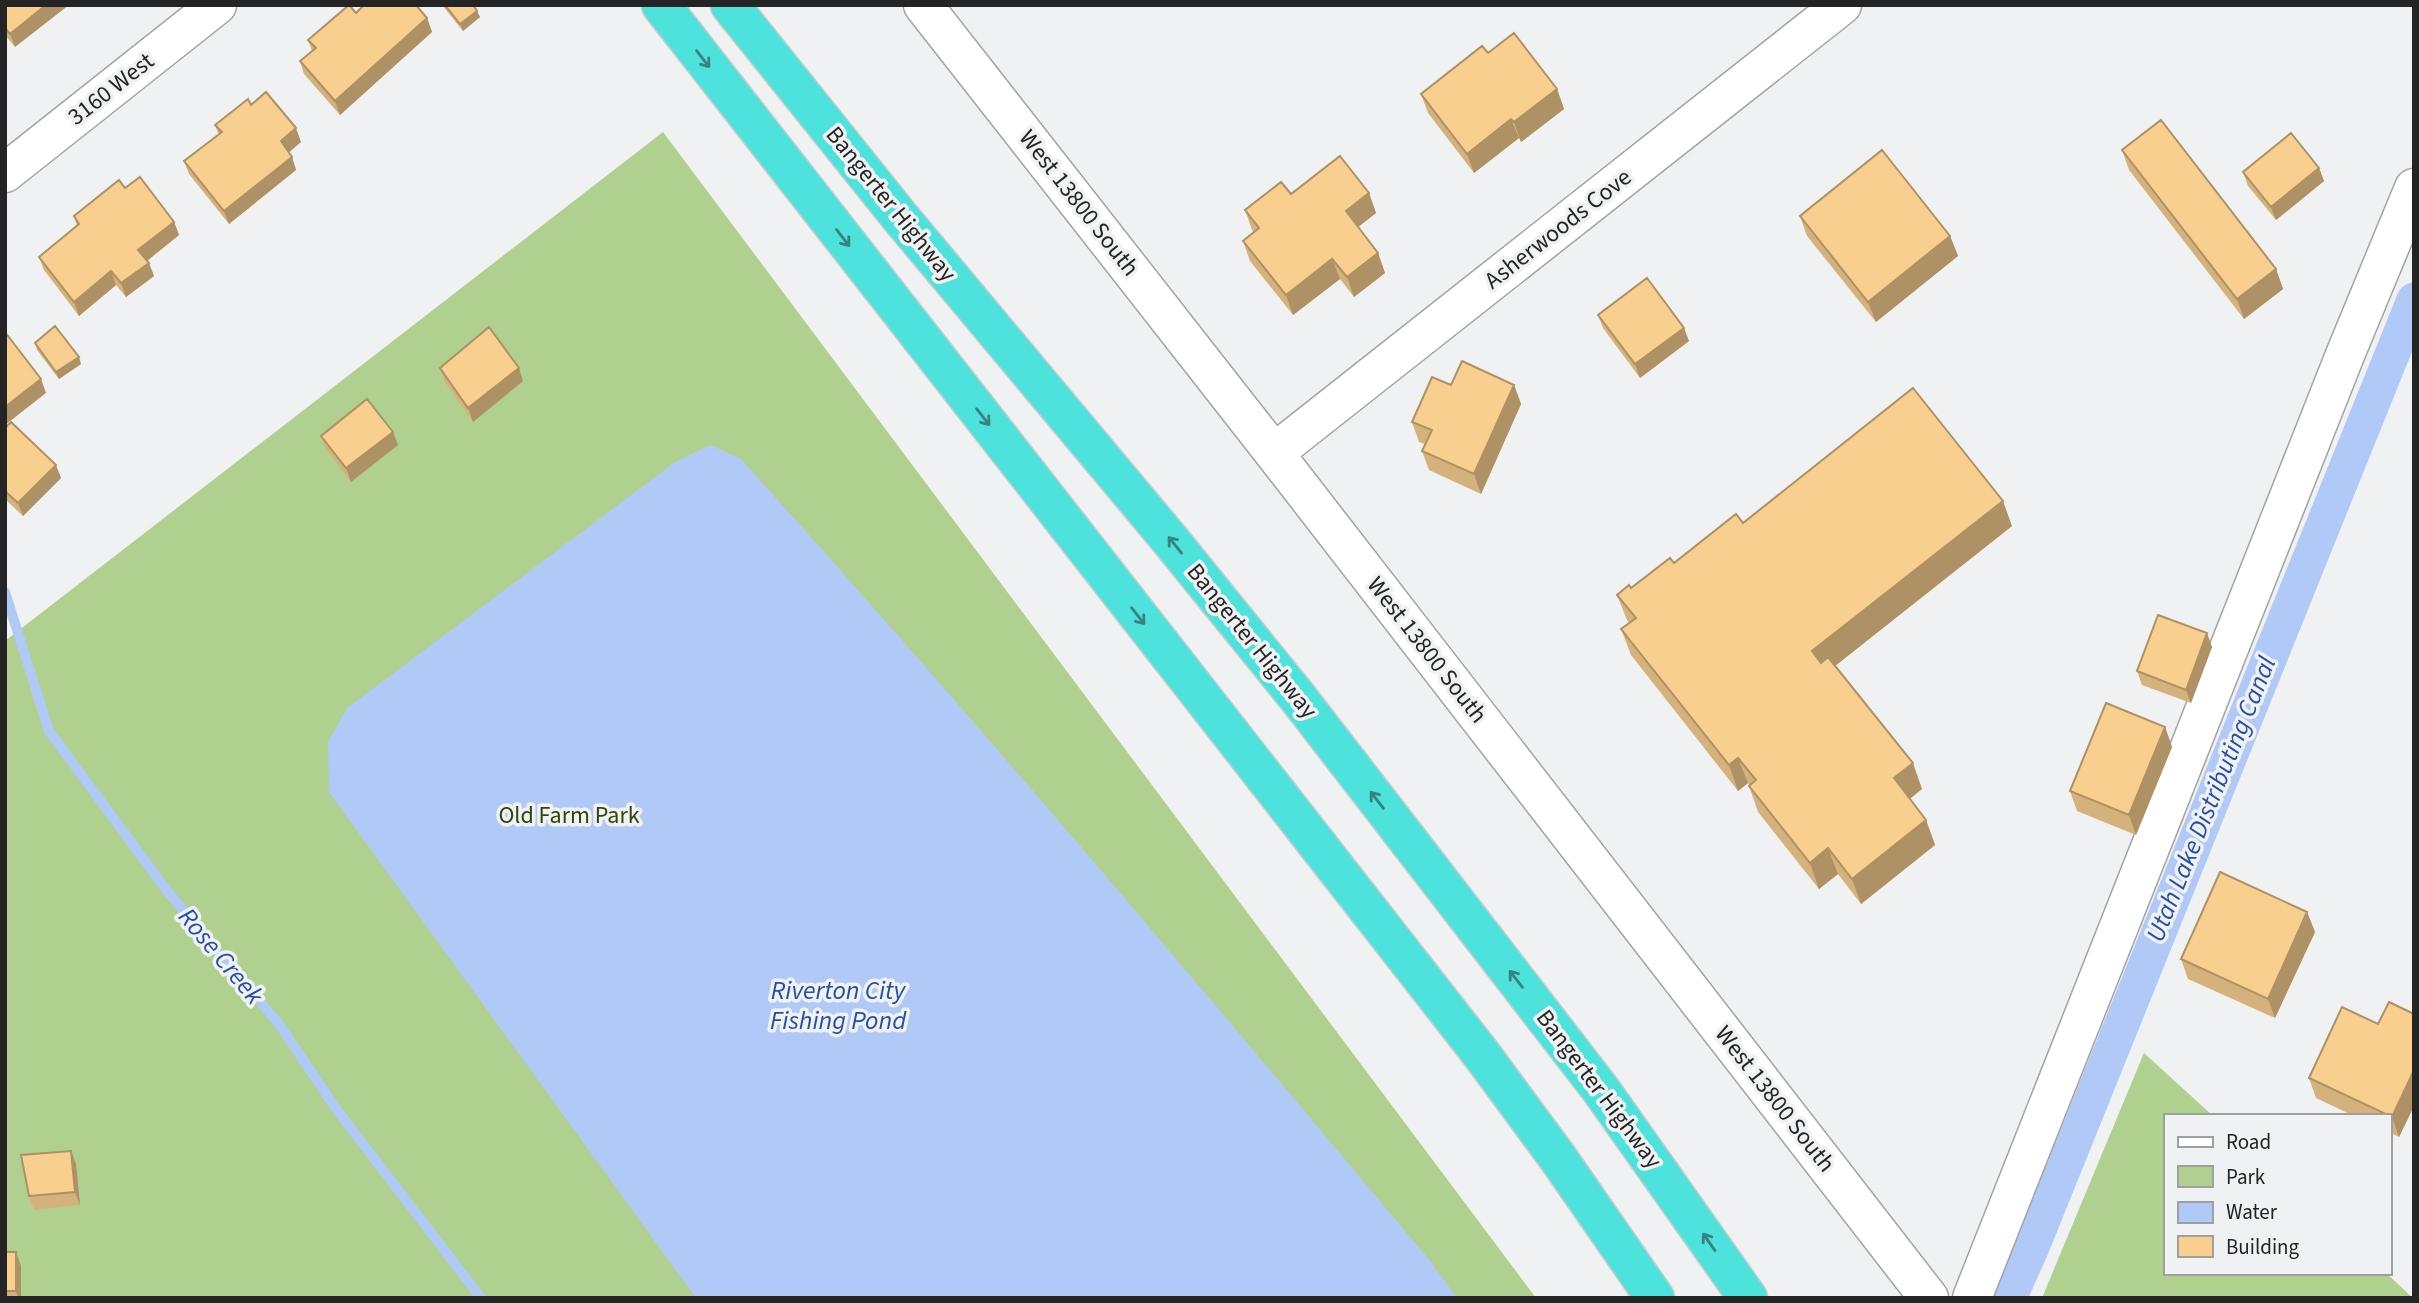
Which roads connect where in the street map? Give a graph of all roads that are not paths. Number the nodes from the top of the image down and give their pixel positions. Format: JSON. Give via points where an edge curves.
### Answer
{"nodes":[{"id":1,"x":217,"y":5,"type":"edge"},
{"id":2,"x":661,"y":5,"type":"edge"},
{"id":3,"x":730,"y":5,"type":"edge"},
{"id":4,"x":923,"y":5,"type":"edge"},
{"id":5,"x":1842,"y":5,"type":"edge"},
{"id":6,"x":5,"y":173,"type":"edge"},
{"id":7,"x":2414,"y":188,"type":"edge"},
{"id":8,"x":1274,"y":453,"type":"junction"},
{"id":9,"x":1655,"y":1298,"type":"edge"},
{"id":10,"x":1748,"y":1298,"type":"edge"},
{"id":11,"x":1929,"y":1298,"type":"edge"},
{"id":12,"x":1972,"y":1298,"type":"edge"}],
"edges":[{"from":1,"to":6,"type":"street","name":"3160 West"},
{"from":2,"to":9,"type":"highway","one_way":true,"via":[[1482,1055]]},
{"from":10,"to":3,"type":"highway","name":"Bangerter Highway","one_way":true,"via":[[1601,1090],[1299,699]]},
{"from":4,"to":8,"type":"street","name":"West 13800 South"},
{"from":5,"to":8,"type":"street","name":"Asherwoods Cove"},
{"from":7,"to":12,"type":"street"},
{"from":8,"to":11,"type":"street","name":"West 13800 South"}]}
